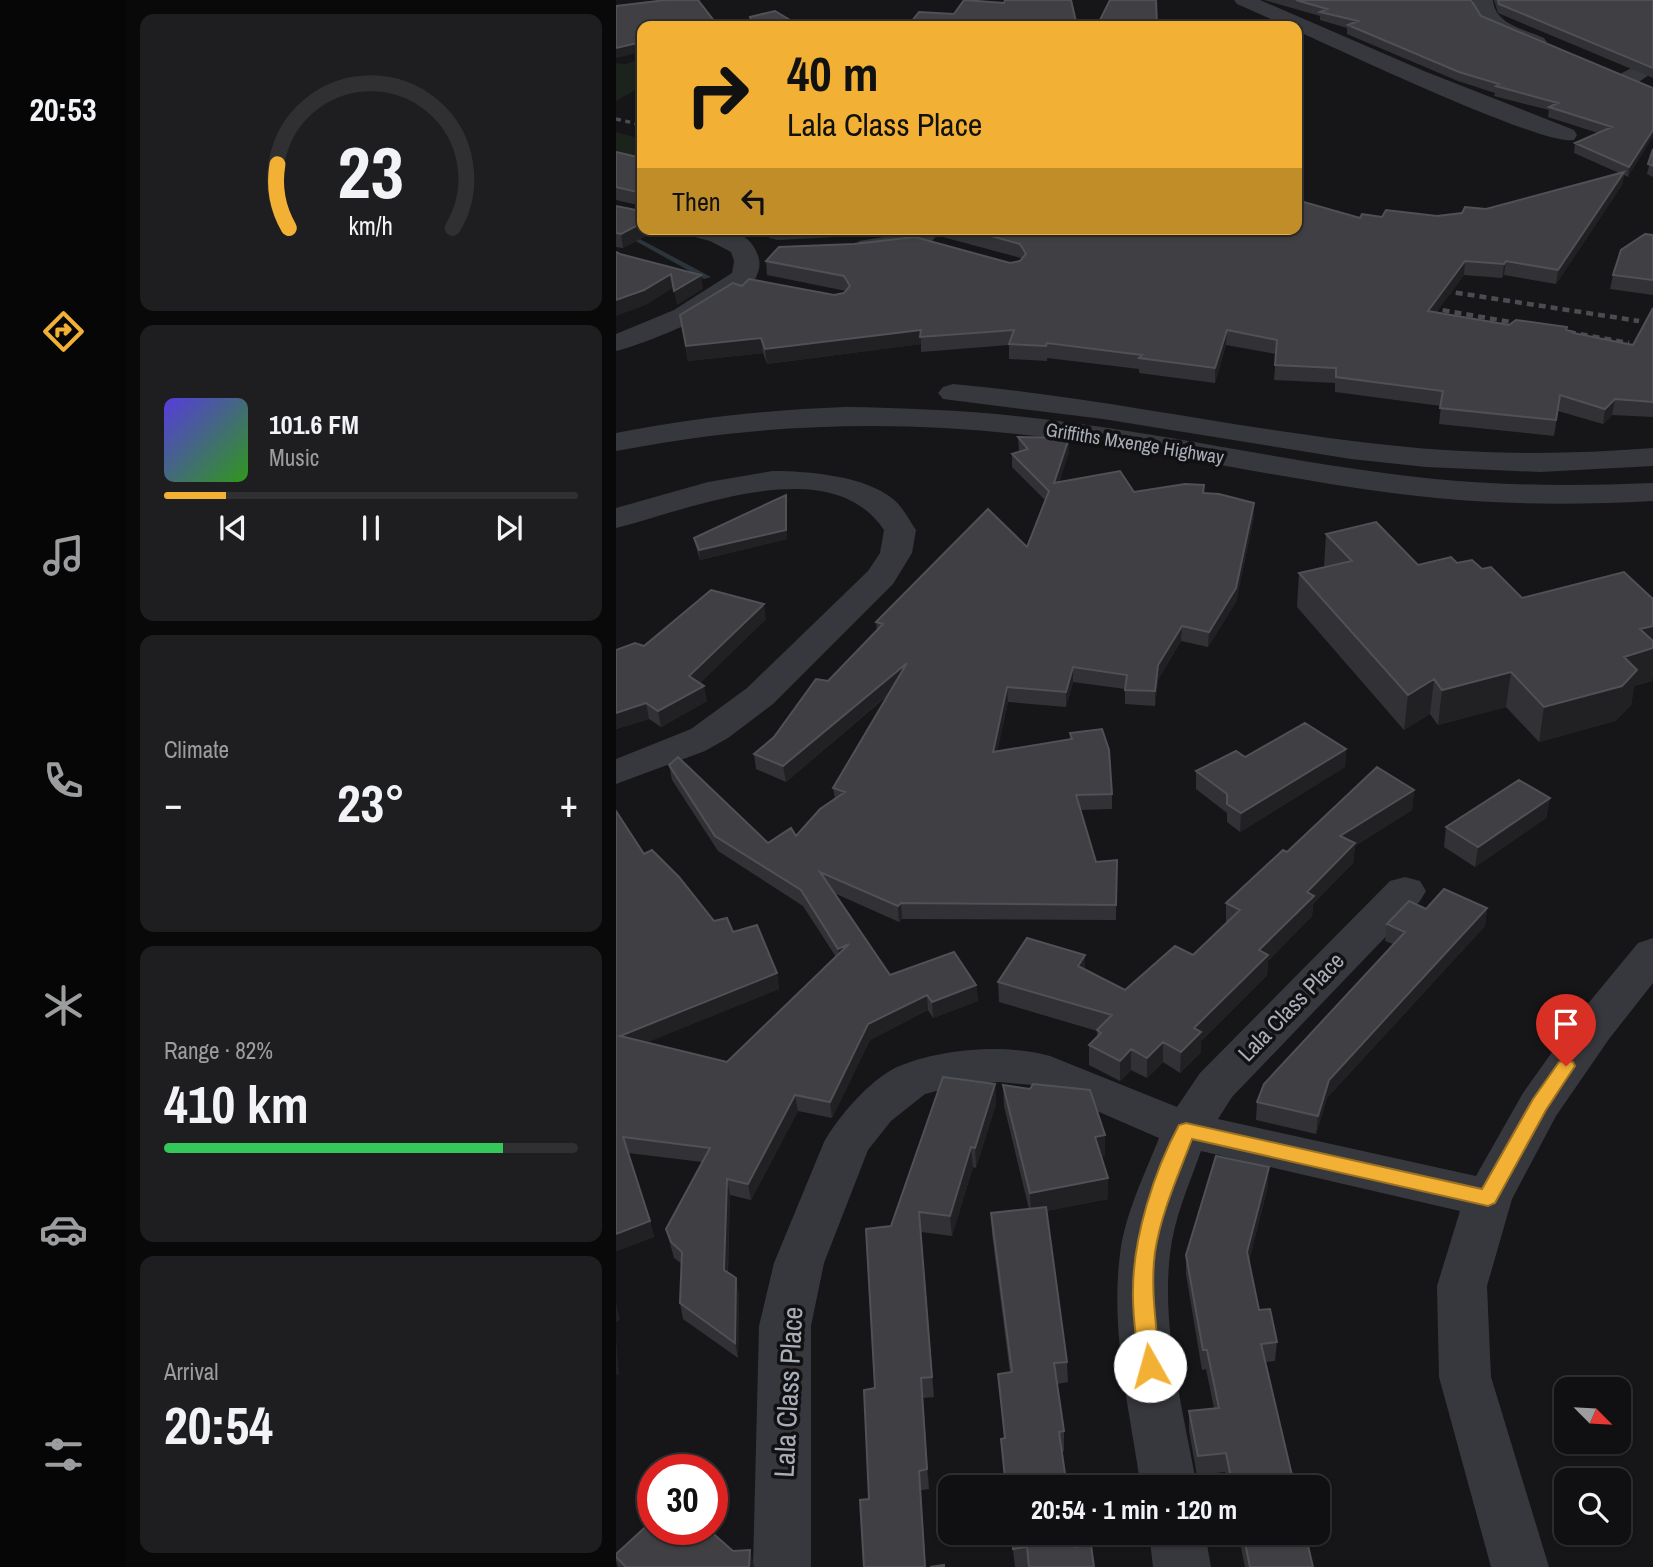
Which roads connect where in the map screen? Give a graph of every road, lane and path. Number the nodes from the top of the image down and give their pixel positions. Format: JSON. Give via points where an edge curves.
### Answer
{"nodes":[{"id":1,"x":1244,"y":0,"type":"edge"},
{"id":2,"x":1483,"y":0,"type":"edge"},
{"id":3,"x":1293,"y":21,"type":"edge"},
{"id":4,"x":1302,"y":25,"type":"edge"},
{"id":5,"x":1554,"y":48,"type":"edge"},
{"id":6,"x":1653,"y":63,"type":"edge"},
{"id":7,"x":1603,"y":69,"type":"edge"},
{"id":8,"x":1628,"y":79,"type":"junction"},
{"id":9,"x":1653,"y":89,"type":"edge"},
{"id":10,"x":1566,"y":135,"type":"dead end"},
{"id":11,"x":715,"y":235,"type":"edge"},
{"id":12,"x":928,"y":239,"type":"edge"},
{"id":13,"x":843,"y":248,"type":"edge"},
{"id":14,"x":695,"y":276,"type":"edge"},
{"id":15,"x":745,"y":283,"type":"junction"},
{"id":16,"x":616,"y":343,"type":"edge"},
{"id":17,"x":616,"y":415,"type":"edge"},
{"id":18,"x":616,"y":442,"type":"edge"},
{"id":19,"x":1653,"y":457,"type":"edge"},
{"id":20,"x":1653,"y":492,"type":"edge"},
{"id":21,"x":616,"y":518,"type":"edge"},
{"id":22,"x":616,"y":772,"type":"edge"},
{"id":23,"x":1405,"y":891,"type":"dead end"},
{"id":24,"x":1653,"y":953,"type":"edge"},
{"id":25,"x":1186,"y":1130,"type":"junction"},
{"id":26,"x":1488,"y":1198,"type":"junction"},
{"id":27,"x":1167,"y":1475,"type":"edge"},
{"id":28,"x":1179,"y":1545,"type":"edge"},
{"id":29,"x":782,"y":1567,"type":"edge"},
{"id":30,"x":1182,"y":1567,"type":"edge"},
{"id":31,"x":1520,"y":1567,"type":"edge"}],
"edges":[{"from":1,"to":3,"type":"street"},
{"from":2,"to":5,"type":"street","via":[[1488,19]]},
{"from":4,"to":10,"type":"street"},
{"from":6,"to":8,"type":"street"},
{"from":7,"to":8,"type":"street"},
{"from":8,"to":9,"type":"street"},
{"from":11,"to":15,"type":"street","via":[[756,252],[747,261]]},
{"from":12,"to":13,"type":"street"},
{"from":14,"to":15,"type":"street"},
{"from":15,"to":16,"type":"street","via":[[661,328]]},
{"from":17,"to":19,"type":"street","name":"Griffiths Mxenge Highway","via":[[767,394],[933,392],[1013,397],[1352,450],[1450,460]]},
{"from":18,"to":20,"type":"street","name":"Griffiths Mxenge Highway","via":[[727,424],[816,417],[972,420],[1336,476],[1473,492]]},
{"from":21,"to":22,"type":"street","via":[[741,485],[818,482],[853,491],[883,507],[900,530],[896,553],[881,577],[752,703],[712,732]]},
{"from":23,"to":25,"type":"street","name":"Lala Class Place","via":[[1216,1085]]},
{"from":24,"to":26,"type":"street","via":[[1539,1105]]},
{"from":25,"to":26,"type":"street","name":"Lala Class Place"},
{"from":25,"to":27,"type":"street","name":"Lala Class Place","via":[[1145,1253],[1146,1342]]},
{"from":25,"to":29,"type":"street","name":"Lala Class Place","via":[[1069,1080],[1034,1068],[999,1065],[960,1068],[910,1081],[875,1109],[849,1142],[817,1213],[799,1263],[785,1326]]},
{"from":26,"to":31,"type":"street","via":[[1462,1286],[1465,1377]]},
{"from":28,"to":30,"type":"street"}]}
